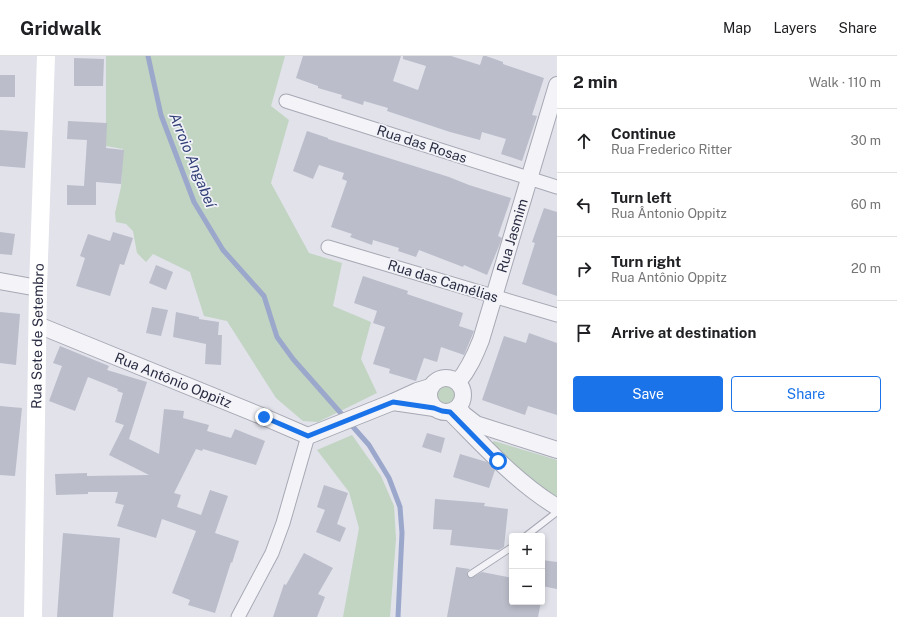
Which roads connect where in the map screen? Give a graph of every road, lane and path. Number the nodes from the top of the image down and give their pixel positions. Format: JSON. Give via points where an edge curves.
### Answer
{"nodes":[{"id":1,"x":46,"y":56,"type":"edge"},
{"id":2,"x":557,"y":85,"type":"edge"},
{"id":3,"x":286,"y":101,"type":"dead end"},
{"id":4,"x":529,"y":178,"type":"junction"},
{"id":5,"x":557,"y":187,"type":"edge"},
{"id":6,"x":328,"y":247,"type":"dead end"},
{"id":7,"x":0,"y":281,"type":"edge"},
{"id":8,"x":38,"y":288,"type":"junction"},
{"id":9,"x":494,"y":296,"type":"junction"},
{"id":10,"x":557,"y":316,"type":"edge"},
{"id":11,"x":38,"y":325,"type":"junction"},
{"id":12,"x":458,"y":382,"type":"junction"},
{"id":13,"x":430,"y":387,"type":"junction"},
{"id":14,"x":393,"y":402,"type":"junction"},
{"id":15,"x":448,"y":409,"type":"junction"},
{"id":16,"x":308,"y":436,"type":"junction"},
{"id":17,"x":557,"y":450,"type":"edge"},
{"id":18,"x":557,"y":507,"type":"edge"},
{"id":19,"x":557,"y":512,"type":"edge"},
{"id":20,"x":530,"y":533,"type":"edge"},
{"id":21,"x":509,"y":549,"type":"edge"},
{"id":22,"x":471,"y":574,"type":"dead end"},
{"id":23,"x":33,"y":617,"type":"edge"},
{"id":24,"x":238,"y":617,"type":"edge"}],
"edges":[{"from":1,"to":8,"type":"main road","name":"Rua Sete de Setembro"},
{"from":2,"to":4,"type":"street","name":"Rua Jasmim"},
{"from":3,"to":4,"type":"street","name":"Rua das Rosas"},
{"from":4,"to":5,"type":"street","name":"Rua das Rosas"},
{"from":4,"to":9,"type":"street","name":"Rua Jasmim"},
{"from":6,"to":9,"type":"street","name":"Rua das Camélias"},
{"from":7,"to":8,"type":"street"},
{"from":8,"to":11,"type":"main road","name":"Rua Sete de Setembro"},
{"from":9,"to":10,"type":"street","name":"Rua das Camélias"},
{"from":9,"to":12,"type":"street","name":"Rua Jasmim","via":[[474,357],[467,372]]},
{"from":11,"to":16,"type":"street","name":"Rua Antônio Oppitz"},
{"from":11,"to":23,"type":"main road","name":"Rua Sete de Setembro"},
{"from":12,"to":13,"type":"street","via":[[445,377],[436,380]]},
{"from":12,"to":15,"type":"street","via":[[464,394],[462,403]]},
{"from":13,"to":14,"type":"street"},
{"from":13,"to":15,"type":"street","via":[[429,398]]},
{"from":14,"to":15,"type":"street"},
{"from":14,"to":16,"type":"street"},
{"from":15,"to":17,"type":"street","via":[[463,414],[476,424]]},
{"from":15,"to":18,"type":"street","via":[[498,461]]},
{"from":16,"to":24,"type":"street","via":[[272,553]]},
{"from":19,"to":20,"type":"lane"},
{"from":21,"to":22,"type":"lane"}]}
